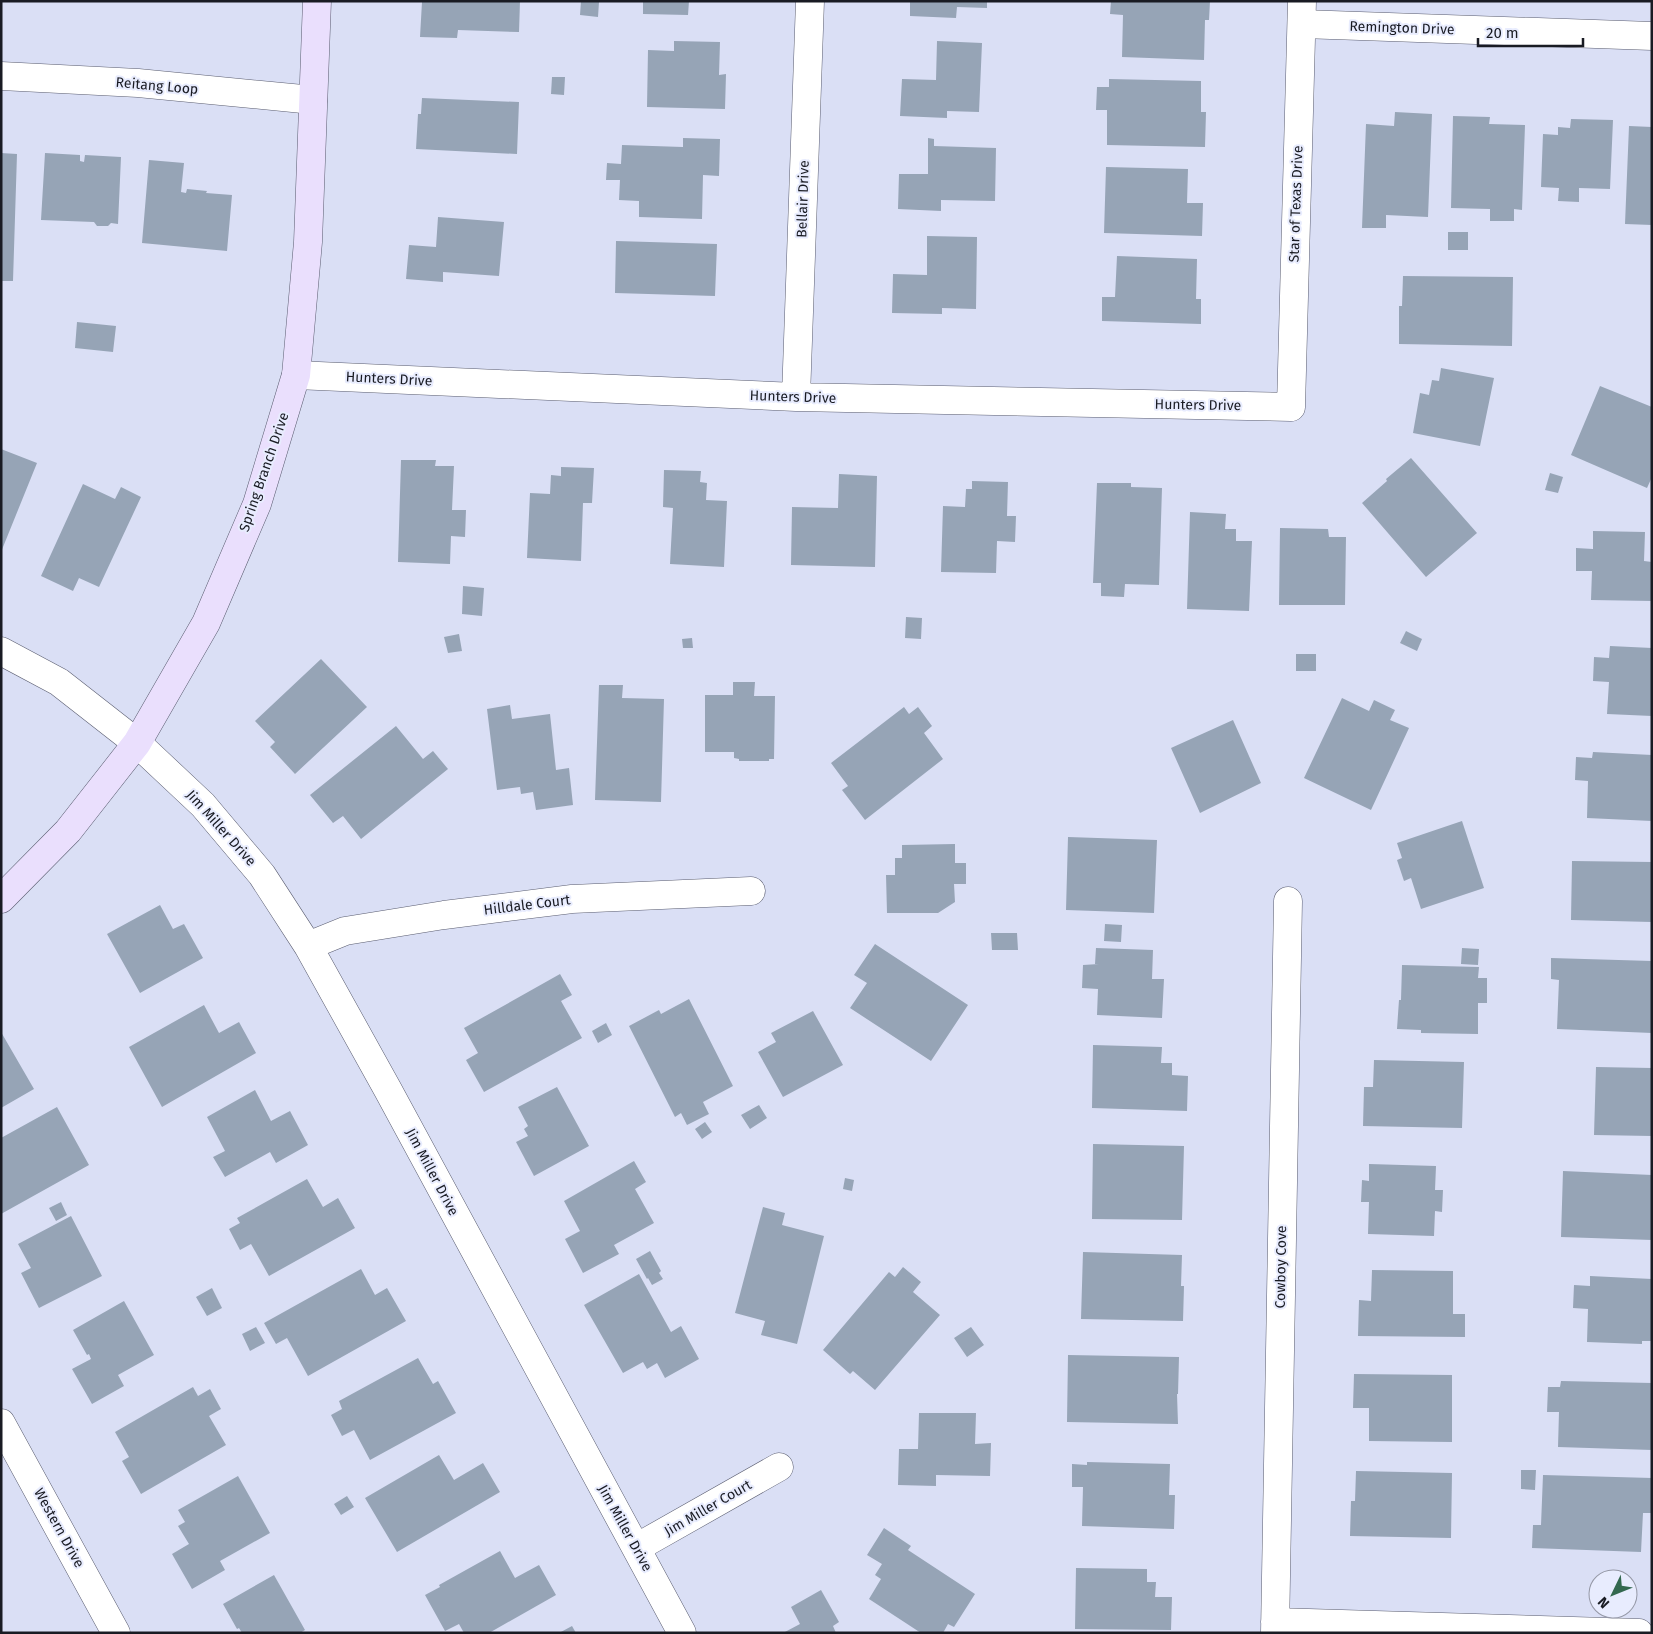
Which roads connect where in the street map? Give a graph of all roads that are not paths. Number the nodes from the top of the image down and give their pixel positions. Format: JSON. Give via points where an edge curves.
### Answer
{"nodes":[{"id":1,"x":317,"y":1,"type":"edge"},
{"id":2,"x":810,"y":1,"type":"edge"},
{"id":3,"x":1302,"y":13,"type":"edge"},
{"id":4,"x":1652,"y":36,"type":"edge"},
{"id":5,"x":1,"y":76,"type":"edge"},
{"id":6,"x":313,"y":100,"type":"junction"},
{"id":7,"x":296,"y":375,"type":"junction"},
{"id":8,"x":796,"y":397,"type":"junction"},
{"id":9,"x":1290,"y":407,"type":"joint"},
{"id":10,"x":1,"y":651,"type":"edge"},
{"id":11,"x":137,"y":743,"type":"junction"},
{"id":12,"x":751,"y":891,"type":"dead end"},
{"id":13,"x":1,"y":899,"type":"edge"},
{"id":14,"x":1288,"y":901,"type":"dead end"},
{"id":15,"x":308,"y":946,"type":"junction"},
{"id":16,"x":1,"y":1424,"type":"edge"},
{"id":17,"x":779,"y":1467,"type":"dead end"},
{"id":18,"x":636,"y":1548,"type":"junction"},
{"id":19,"x":1275,"y":1627,"type":"edge"},
{"id":20,"x":116,"y":1633,"type":"edge"},
{"id":21,"x":682,"y":1633,"type":"edge"},
{"id":22,"x":1639,"y":1633,"type":"edge"}],
"edges":[{"from":1,"to":6,"type":"street","name":"Spring Branch Drive"},
{"from":2,"to":8,"type":"street","name":"Bellair Drive"},
{"from":3,"to":4,"type":"street","name":"Remington Drive"},
{"from":3,"to":9,"type":"street","name":"Star of Texas Drive"},
{"from":5,"to":6,"type":"street","name":"Reitang Loop","via":[[138,83]]},
{"from":6,"to":7,"type":"street","name":"Spring Branch Drive","via":[[308,242]]},
{"from":7,"to":8,"type":"street","name":"Hunters Drive"},
{"from":7,"to":11,"type":"street","name":"Spring Branch Drive","via":[[257,504],[210,614]]},
{"from":8,"to":9,"type":"street","name":"Hunters Drive"},
{"from":10,"to":11,"type":"street","name":"Jim Miller Drive","via":[[59,682]]},
{"from":11,"to":13,"type":"street","name":"Spring Branch Drive","via":[[68,831]]},
{"from":11,"to":15,"type":"street","name":"Jim Miller Drive","via":[[209,812],[262,875]]},
{"from":12,"to":15,"type":"street","name":"Hilldale Court","via":[[572,899],[474,911],[345,931]]},
{"from":14,"to":19,"type":"street","name":"Cowboy Cove"},
{"from":15,"to":18,"type":"street","name":"Jim Miller Drive"},
{"from":16,"to":20,"type":"street","name":"Western Drive"},
{"from":17,"to":18,"type":"street","name":"Jim Miller Court"},
{"from":18,"to":21,"type":"street","name":"Jim Miller Drive"},
{"from":19,"to":22,"type":"street"}]}
